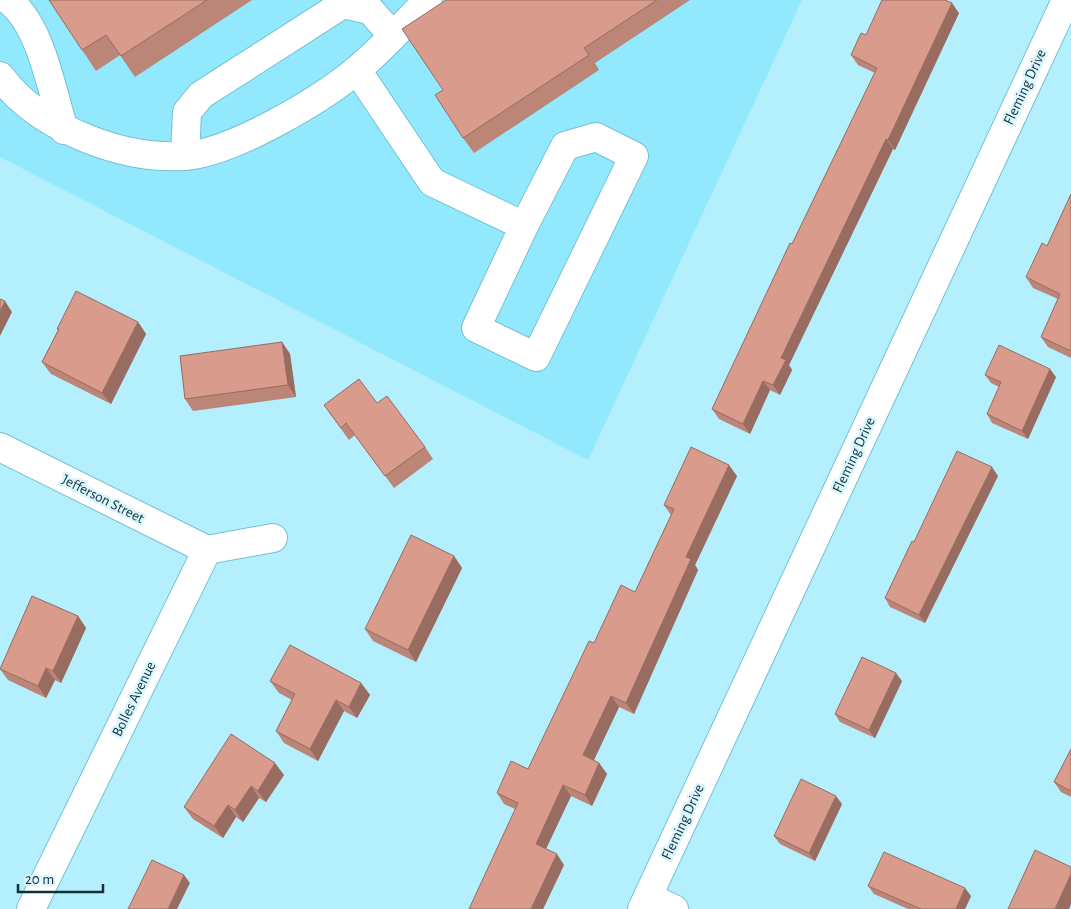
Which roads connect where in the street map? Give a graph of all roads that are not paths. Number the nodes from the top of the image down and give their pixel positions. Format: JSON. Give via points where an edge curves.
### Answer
{"nodes":[{"id":1,"x":8,"y":0,"type":"edge"},
{"id":2,"x":428,"y":0,"type":"edge"},
{"id":3,"x":1066,"y":0,"type":"edge"},
{"id":4,"x":393,"y":36,"type":"junction"},
{"id":5,"x":357,"y":70,"type":"junction"},
{"id":6,"x":0,"y":76,"type":"edge"},
{"id":7,"x":64,"y":130,"type":"junction"},
{"id":8,"x":185,"y":156,"type":"junction"},
{"id":9,"x":524,"y":226,"type":"junction"},
{"id":10,"x":0,"y":447,"type":"edge"},
{"id":11,"x":274,"y":538,"type":"dead end"},
{"id":12,"x":207,"y":550,"type":"junction"},
{"id":13,"x":645,"y":903,"type":"edge"},
{"id":14,"x":31,"y":909,"type":"edge"},
{"id":15,"x":674,"y":909,"type":"edge"}],
"edges":[{"from":1,"to":7,"type":"street","via":[[30,26],[38,44]]},
{"from":2,"to":4,"type":"street"},
{"from":3,"to":13,"type":"street","name":"Fleming Drive"},
{"from":4,"to":5,"type":"street"},
{"from":4,"to":8,"type":"street","via":[[370,10],[342,4],[201,96],[187,112]]},
{"from":5,"to":8,"type":"street","via":[[291,114],[236,143]]},
{"from":5,"to":9,"type":"street","via":[[432,182]]},
{"from":6,"to":7,"type":"street","via":[[24,102]]},
{"from":7,"to":8,"type":"street","via":[[114,149]]},
{"from":9,"to":9,"type":"street","via":[[476,328],[536,357],[634,156],[596,137],[565,146]]},
{"from":10,"to":12,"type":"street","name":"Jefferson Street"},
{"from":11,"to":12,"type":"street"},
{"from":12,"to":14,"type":"street","name":"Bolles Avenue"},
{"from":13,"to":15,"type":"street"}]}
